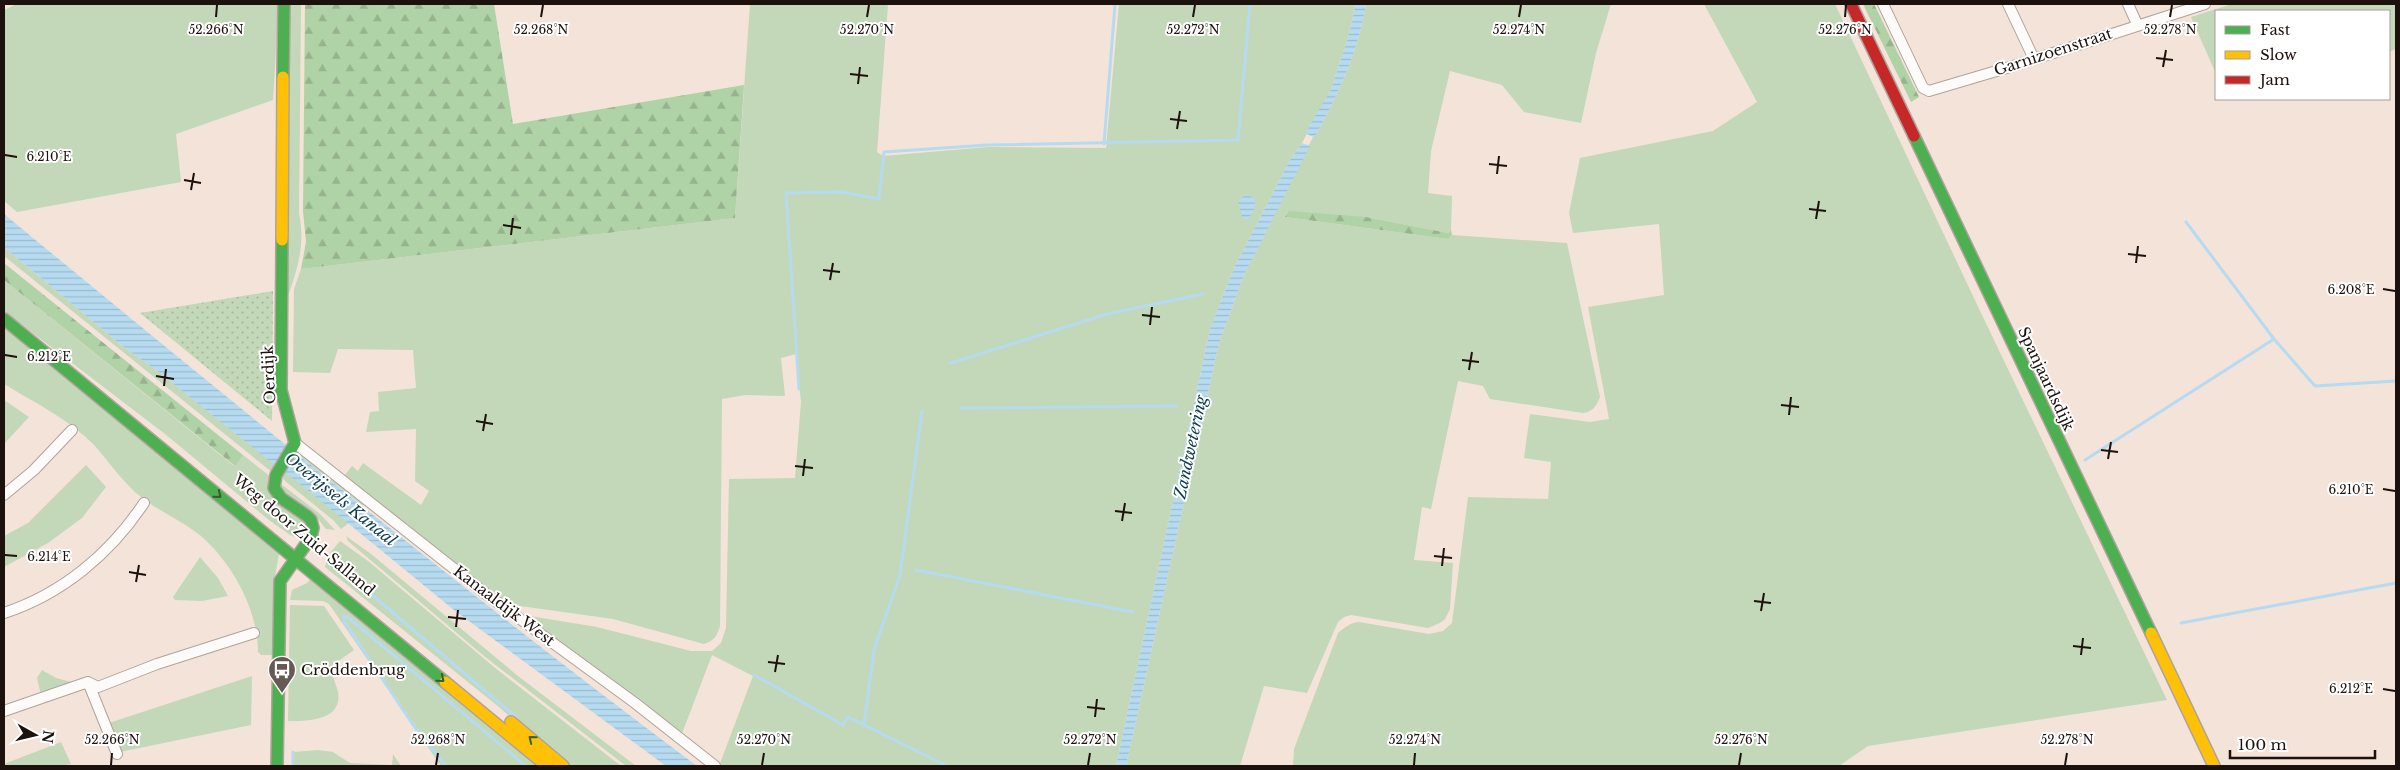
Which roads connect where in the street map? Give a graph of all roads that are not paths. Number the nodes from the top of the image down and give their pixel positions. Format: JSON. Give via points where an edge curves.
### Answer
{"nodes":[{"id":1,"x":284,"y":4,"type":"edge"},
{"id":2,"x":1851,"y":4,"type":"edge"},
{"id":3,"x":1883,"y":4,"type":"edge"},
{"id":4,"x":2008,"y":4,"type":"edge"},
{"id":5,"x":2128,"y":4,"type":"edge"},
{"id":6,"x":2205,"y":4,"type":"edge"},
{"id":7,"x":2138,"y":24,"type":"junction"},
{"id":8,"x":2034,"y":59,"type":"junction"},
{"id":9,"x":4,"y":319,"type":"edge"},
{"id":10,"x":72,"y":430,"type":"dead end"},
{"id":11,"x":294,"y":447,"type":"junction"},
{"id":12,"x":4,"y":495,"type":"edge"},
{"id":13,"x":144,"y":503,"type":"dead end"},
{"id":14,"x":298,"y":556,"type":"junction"},
{"id":15,"x":4,"y":613,"type":"edge"},
{"id":16,"x":254,"y":633,"type":"dead end"},
{"id":17,"x":88,"y":682,"type":"junction"},
{"id":18,"x":4,"y":711,"type":"edge"},
{"id":19,"x":117,"y":754,"type":"dead end"},
{"id":20,"x":277,"y":766,"type":"edge"},
{"id":21,"x":547,"y":766,"type":"edge"},
{"id":22,"x":563,"y":766,"type":"edge"},
{"id":23,"x":715,"y":766,"type":"edge"},
{"id":24,"x":2214,"y":766,"type":"edge"}],
"edges":[{"from":1,"to":11,"type":"street","name":"Oerdijk","via":[[281,390]]},
{"from":2,"to":24,"type":"street","name":"Spanjaardsdijk"},
{"from":3,"to":8,"type":"street","name":"Garnizoenstraat","via":[[1923,88],[1929,90]]},
{"from":4,"to":8,"type":"street"},
{"from":5,"to":7,"type":"street"},
{"from":6,"to":7,"type":"street","name":"Garnizoenstraat"},
{"from":7,"to":8,"type":"street","name":"Garnizoenstraat"},
{"from":9,"to":14,"type":"street","name":"Weg door Zuid-Salland"},
{"from":10,"to":12,"type":"street","via":[[34,470]]},
{"from":11,"to":14,"type":"street","via":[[275,477],[274,490],[308,516],[313,524],[313,534]]},
{"from":11,"to":23,"type":"street","name":"Kanaaldijk West"},
{"from":13,"to":15,"type":"street","via":[[118,537],[87,568],[34,600]]},
{"from":14,"to":20,"type":"street","via":[[283,574],[279,586]]},
{"from":14,"to":21,"type":"street","name":"Weg door Zuid-Salland","one_way":true},
{"from":22,"to":14,"type":"street","name":"Weg door Zuid-Salland","one_way":true},
{"from":16,"to":17,"type":"street","via":[[156,664],[98,687]]},
{"from":17,"to":18,"type":"street"},
{"from":17,"to":19,"type":"street"}]}
